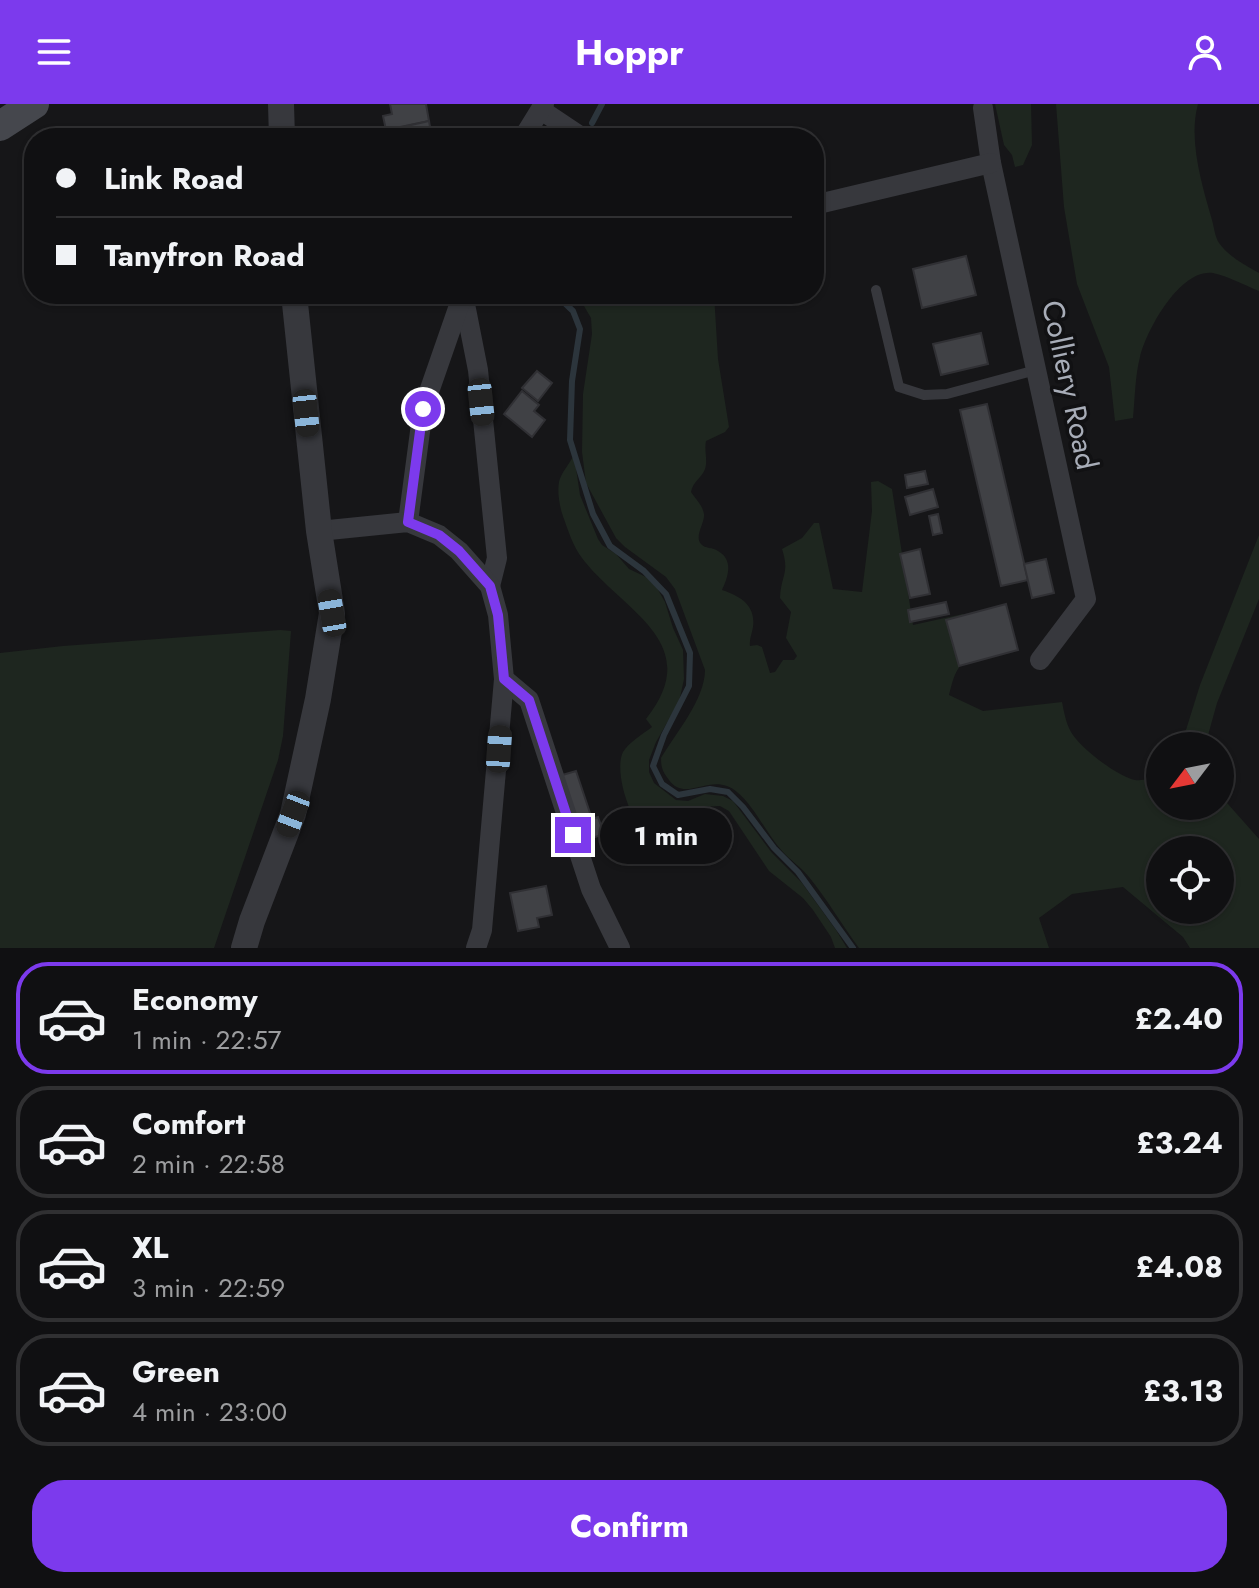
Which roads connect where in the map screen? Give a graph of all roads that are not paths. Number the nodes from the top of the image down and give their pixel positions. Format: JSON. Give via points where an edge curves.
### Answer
{"nodes":[{"id":1,"x":34,"y":104,"type":"edge"},
{"id":2,"x":281,"y":104,"type":"edge"},
{"id":3,"x":542,"y":107,"type":"edge"},
{"id":4,"x":983,"y":108,"type":"dead end"},
{"id":5,"x":0,"y":126,"type":"edge"},
{"id":6,"x":282,"y":128,"type":"edge"},
{"id":7,"x":529,"y":128,"type":"edge"},
{"id":8,"x":570,"y":128,"type":"edge"},
{"id":9,"x":991,"y":163,"type":"junction"},
{"id":10,"x":824,"y":203,"type":"edge"},
{"id":11,"x":876,"y":290,"type":"dead end"},
{"id":12,"x":295,"y":304,"type":"edge"},
{"id":13,"x":460,"y":304,"type":"edge"},
{"id":14,"x":465,"y":304,"type":"edge"},
{"id":15,"x":1036,"y":370,"type":"junction"},
{"id":16,"x":408,"y":522,"type":"junction"},
{"id":17,"x":319,"y":531,"type":"junction"},
{"id":18,"x":490,"y":586,"type":"junction"},
{"id":19,"x":1040,"y":660,"type":"dead end"},
{"id":20,"x":504,"y":679,"type":"junction"},
{"id":21,"x":244,"y":948,"type":"edge"},
{"id":22,"x":476,"y":948,"type":"edge"},
{"id":23,"x":620,"y":948,"type":"edge"}],
"edges":[{"from":1,"to":5,"type":"main road"},
{"from":2,"to":6,"type":"street"},
{"from":3,"to":7,"type":"street"},
{"from":3,"to":8,"type":"street"},
{"from":4,"to":9,"type":"street","name":"Colliery Road"},
{"from":9,"to":10,"type":"street"},
{"from":9,"to":15,"type":"street","name":"Colliery Road"},
{"from":11,"to":15,"type":"lane","via":[[899,387],[924,395],[947,394]]},
{"from":12,"to":17,"type":"street"},
{"from":13,"to":16,"type":"street","via":[[423,409]]},
{"from":14,"to":18,"type":"street","via":[[478,370],[497,558]]},
{"from":15,"to":19,"type":"street","name":"Colliery Road","via":[[1086,599]]},
{"from":16,"to":17,"type":"street"},
{"from":16,"to":18,"type":"street","via":[[439,535]]},
{"from":17,"to":21,"type":"street","via":[[332,613],[318,699],[293,814]]},
{"from":18,"to":20,"type":"street"},
{"from":20,"to":22,"type":"street","via":[[482,930]]},
{"from":20,"to":23,"type":"street","via":[[529,700],[591,889]]}]}
